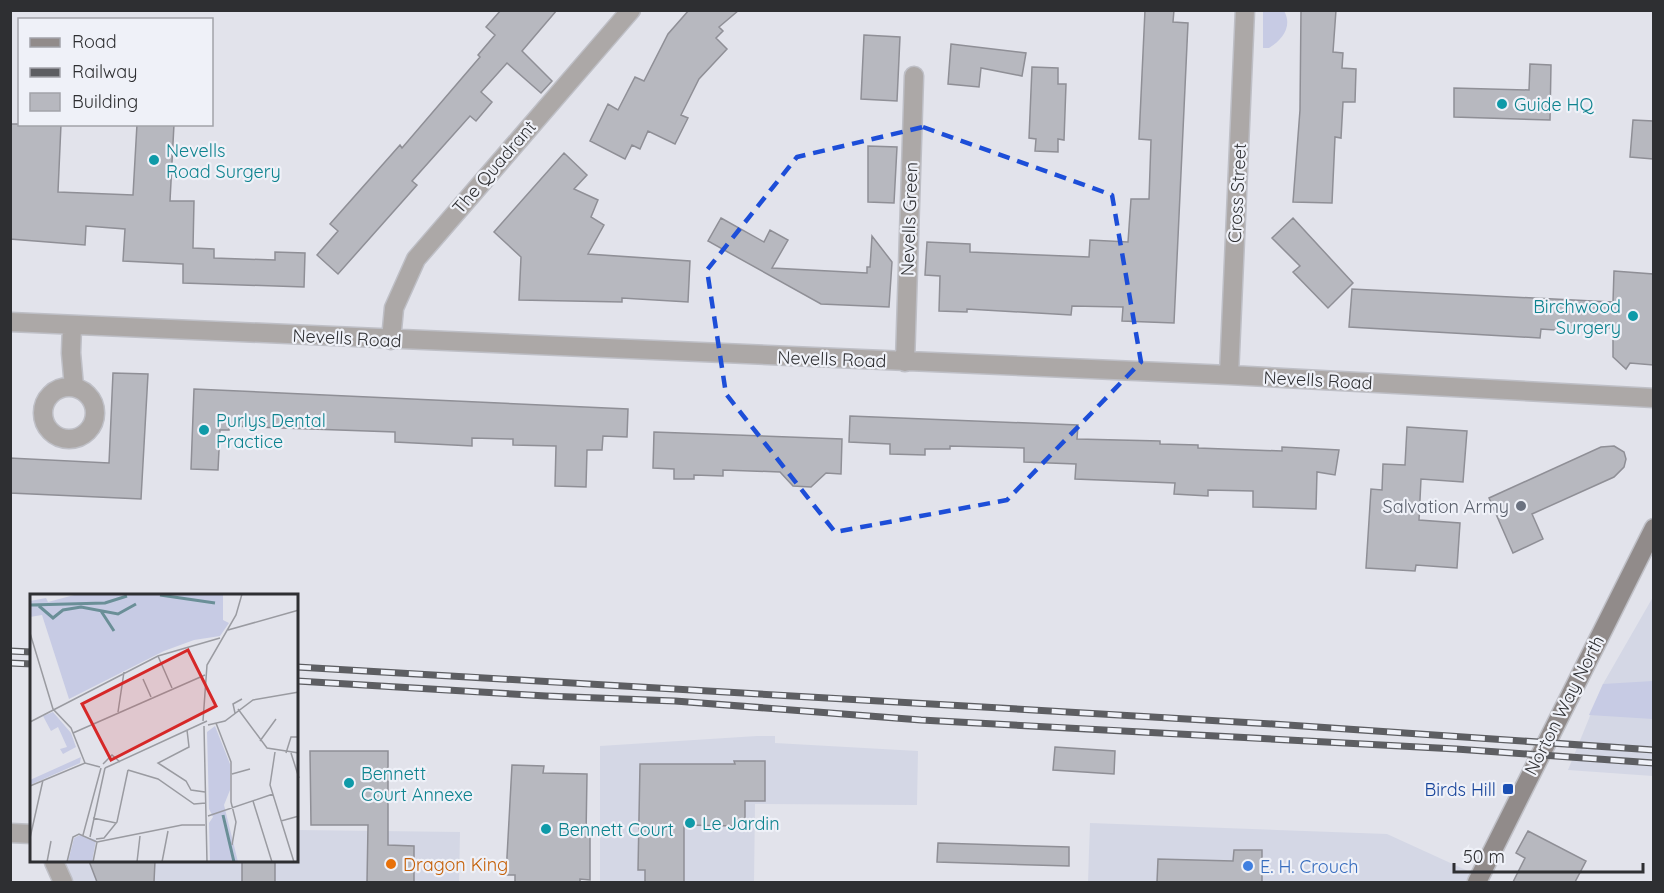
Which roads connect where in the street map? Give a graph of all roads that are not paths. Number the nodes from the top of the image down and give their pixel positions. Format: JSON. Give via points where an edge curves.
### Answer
{"nodes":[{"id":1,"x":631,"y":10,"type":"edge"},
{"id":2,"x":1245,"y":10,"type":"edge"},
{"id":3,"x":914,"y":76,"type":"dead end"},
{"id":4,"x":10,"y":322,"type":"edge"},
{"id":5,"x":72,"y":325,"type":"junction"},
{"id":6,"x":391,"y":340,"type":"junction"},
{"id":7,"x":905,"y":362,"type":"junction"},
{"id":8,"x":1229,"y":375,"type":"junction"},
{"id":9,"x":74,"y":387,"type":"dead end"},
{"id":10,"x":1653,"y":398,"type":"edge"},
{"id":11,"x":1653,"y":528,"type":"edge"},
{"id":12,"x":10,"y":833,"type":"edge"},
{"id":13,"x":30,"y":834,"type":"edge"},
{"id":14,"x":55,"y":863,"type":"edge"},
{"id":15,"x":63,"y":882,"type":"edge"},
{"id":16,"x":1477,"y":882,"type":"edge"}],
"edges":[{"from":1,"to":6,"type":"street","name":"The Quadrant","via":[[430,240],[405,279],[394,309]]},
{"from":2,"to":8,"type":"street","name":"Cross Street"},
{"from":3,"to":7,"type":"street","name":"Nevells Green"},
{"from":4,"to":5,"type":"street","name":"Nevells Road"},
{"from":5,"to":6,"type":"street","name":"Nevells Road"},
{"from":5,"to":9,"type":"street"},
{"from":6,"to":7,"type":"street","name":"Nevells Road"},
{"from":7,"to":8,"type":"street","name":"Nevells Road"},
{"from":8,"to":10,"type":"street","name":"Nevells Road"},
{"from":11,"to":16,"type":"street","name":"Norton Way North"},
{"from":12,"to":13,"type":"street"},
{"from":14,"to":15,"type":"street"}]}
